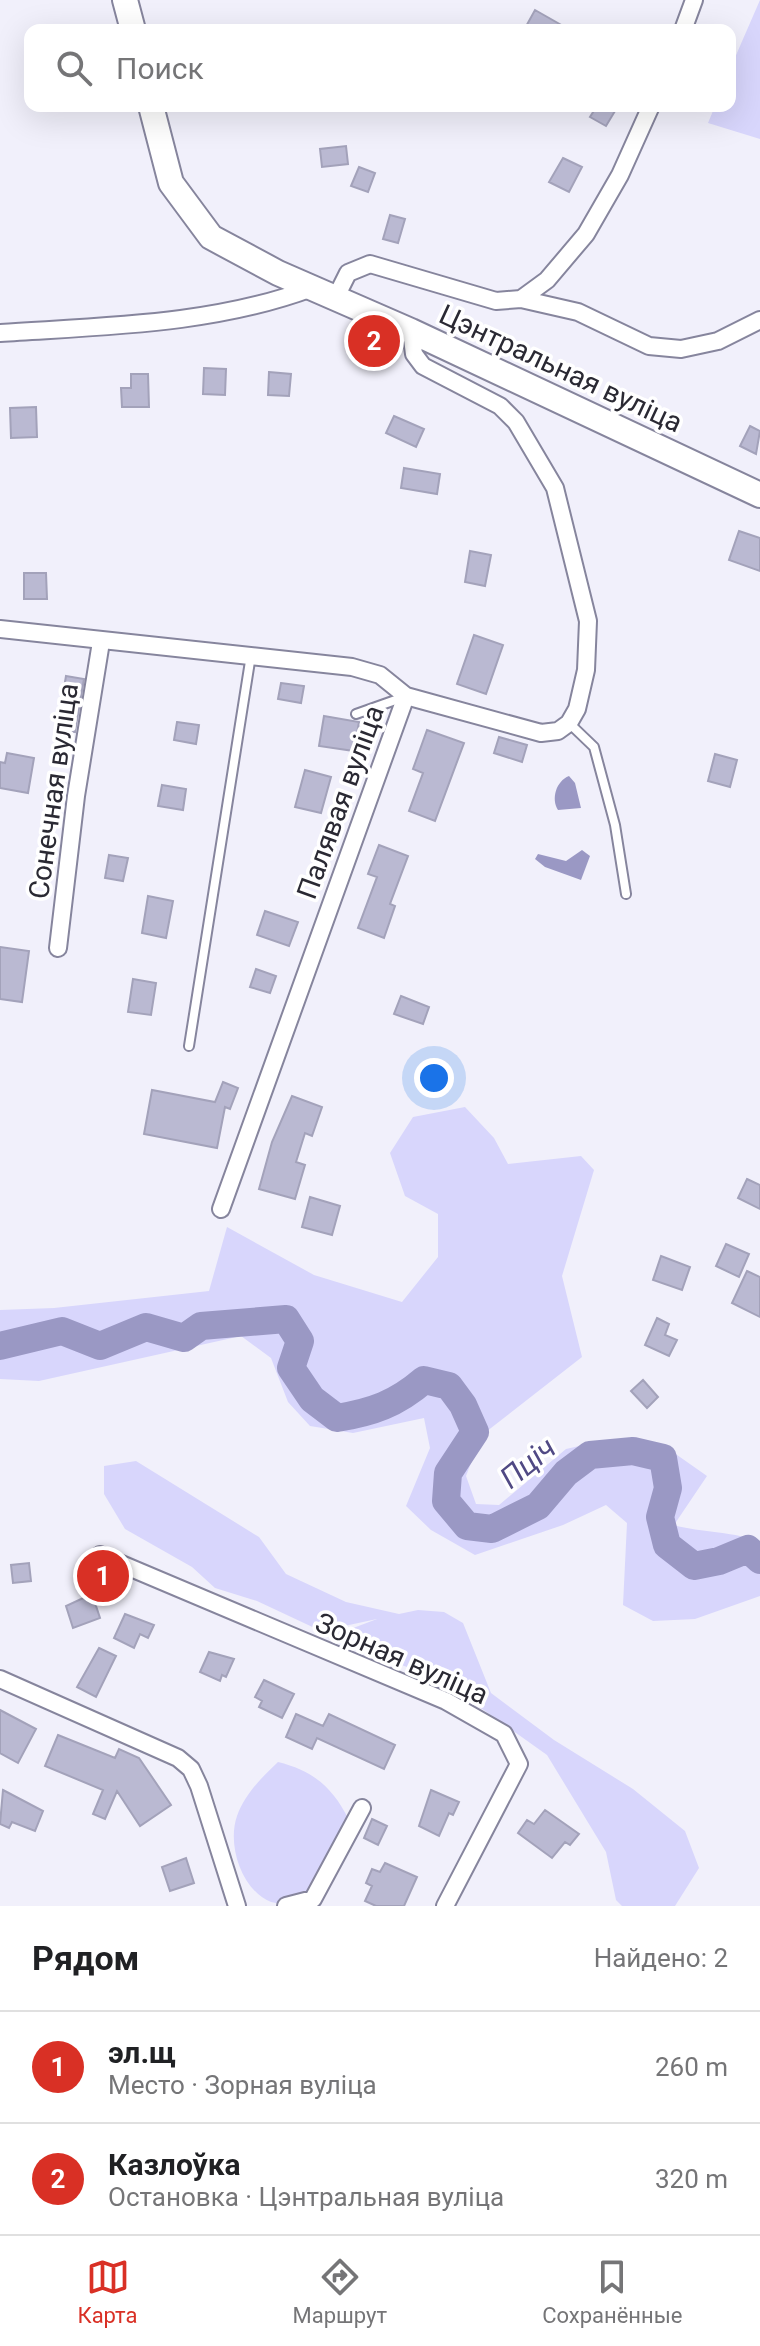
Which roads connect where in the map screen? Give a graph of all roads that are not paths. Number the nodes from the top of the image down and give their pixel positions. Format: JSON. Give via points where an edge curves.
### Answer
{"nodes":[{"id":1,"x":125,"y":0,"type":"edge"},
{"id":2,"x":694,"y":0,"type":"edge"},
{"id":3,"x":131,"y":24,"type":"edge"},
{"id":4,"x":685,"y":24,"type":"edge"},
{"id":5,"x":153,"y":112,"type":"edge"},
{"id":6,"x":648,"y":112,"type":"edge"},
{"id":7,"x":312,"y":288,"type":"junction"},
{"id":8,"x":335,"y":299,"type":"junction"},
{"id":9,"x":521,"y":299,"type":"junction"},
{"id":10,"x":760,"y":320,"type":"edge"},
{"id":11,"x":411,"y":331,"type":"junction"},
{"id":12,"x":0,"y":333,"type":"edge"},
{"id":13,"x":760,"y":495,"type":"edge"},
{"id":14,"x":0,"y":629,"type":"edge"},
{"id":15,"x":101,"y":642,"type":"junction"},
{"id":16,"x":251,"y":654,"type":"junction"},
{"id":17,"x":406,"y":696,"type":"junction"},
{"id":18,"x":356,"y":714,"type":"dead end"},
{"id":19,"x":569,"y":723,"type":"junction"},
{"id":20,"x":626,"y":894,"type":"dead end"},
{"id":21,"x":58,"y":948,"type":"dead end"},
{"id":22,"x":189,"y":1046,"type":"dead end"},
{"id":23,"x":221,"y":1209,"type":"dead end"},
{"id":24,"x":100,"y":1555,"type":"dead end"},
{"id":25,"x":0,"y":1679,"type":"edge"},
{"id":26,"x":362,"y":1808,"type":"dead end"},
{"id":27,"x":237,"y":1906,"type":"edge"},
{"id":28,"x":286,"y":1906,"type":"edge"},
{"id":29,"x":445,"y":1906,"type":"edge"}],
"edges":[{"from":1,"to":3,"type":"main road"},
{"from":2,"to":4,"type":"street"},
{"from":5,"to":7,"type":"main road","name":"Цэнтральная вуліца","via":[[171,183],[211,237]]},
{"from":6,"to":9,"type":"street","name":"Цэнтральная вуліца","via":[[586,234],[547,280]]},
{"from":7,"to":8,"type":"main road","name":"Цэнтральная вуліца"},
{"from":7,"to":12,"type":"street","via":[[247,309]]},
{"from":8,"to":9,"type":"street","name":"Цэнтральная вуліца","via":[[348,273],[370,264],[496,301]]},
{"from":8,"to":11,"type":"main road","name":"Цэнтральная вуліца"},
{"from":9,"to":10,"type":"street","name":"Цэнтральная вуліца","via":[[578,312],[649,346],[681,349],[718,341]]},
{"from":11,"to":13,"type":"main road","name":"Цэнтральная вуліца"},
{"from":11,"to":19,"type":"street","via":[[414,354],[423,366],[500,406],[516,422],[555,488],[588,621],[586,670]]},
{"from":14,"to":15,"type":"street"},
{"from":15,"to":16,"type":"street"},
{"from":15,"to":21,"type":"street","name":"Сонечная вуліца"},
{"from":16,"to":17,"type":"street","via":[[352,667],[380,675]]},
{"from":16,"to":22,"type":"lane"},
{"from":17,"to":18,"type":"lane"},
{"from":17,"to":19,"type":"street","name":"Палявая вуліца","via":[[541,733]]},
{"from":17,"to":23,"type":"street","name":"Палявая вуліца"},
{"from":19,"to":20,"type":"lane","via":[[594,747]]},
{"from":24,"to":29,"type":"street","name":"Зорная вуліца","via":[[446,1701],[504,1734],[519,1764]]},
{"from":25,"to":27,"type":"street","via":[[159,1748],[191,1769]]},
{"from":26,"to":28,"type":"street","via":[[313,1899]]}]}
